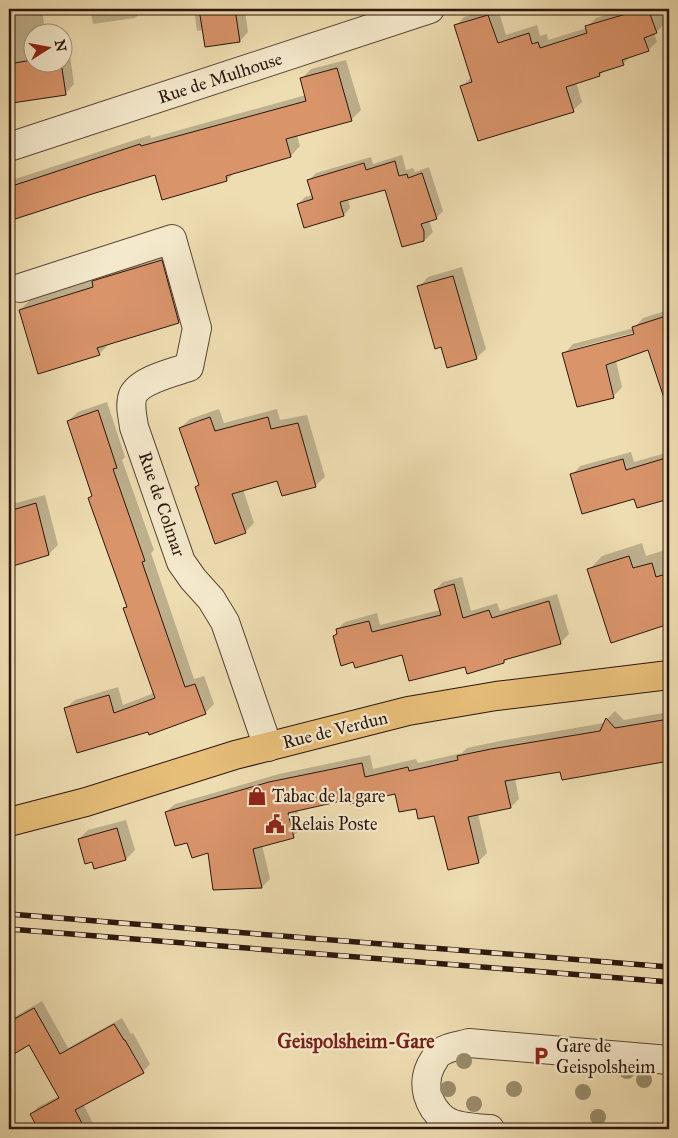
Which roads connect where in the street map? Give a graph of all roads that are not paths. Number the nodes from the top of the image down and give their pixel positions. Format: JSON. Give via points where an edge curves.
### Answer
{"nodes":[{"id":1,"x":430,"y":9,"type":"edge"},
{"id":2,"x":9,"y":147,"type":"edge"},
{"id":3,"x":20,"y":288,"type":"dead end"},
{"id":4,"x":669,"y":675,"type":"edge"},
{"id":5,"x":268,"y":747,"type":"junction"},
{"id":6,"x":9,"y":822,"type":"edge"},
{"id":7,"x":669,"y":1060,"type":"edge"},
{"id":8,"x":490,"y":1129,"type":"edge"}],
"edges":[{"from":1,"to":2,"type":"street","name":"Rue de Mulhouse"},
{"from":3,"to":5,"type":"street","name":"Rue de Colmar","via":[[172,239],[197,328],[189,367],[141,386],[133,396],[134,427],[181,562],[225,622]]},
{"from":4,"to":5,"type":"main road","name":"Rue de Verdun","via":[[451,703]]},
{"from":5,"to":6,"type":"main road","name":"Rue de Verdun"},
{"from":7,"to":8,"type":"street","via":[[469,1043],[449,1048],[436,1056],[428,1071],[426,1089],[432,1107],[446,1121],[467,1128]]}]}
